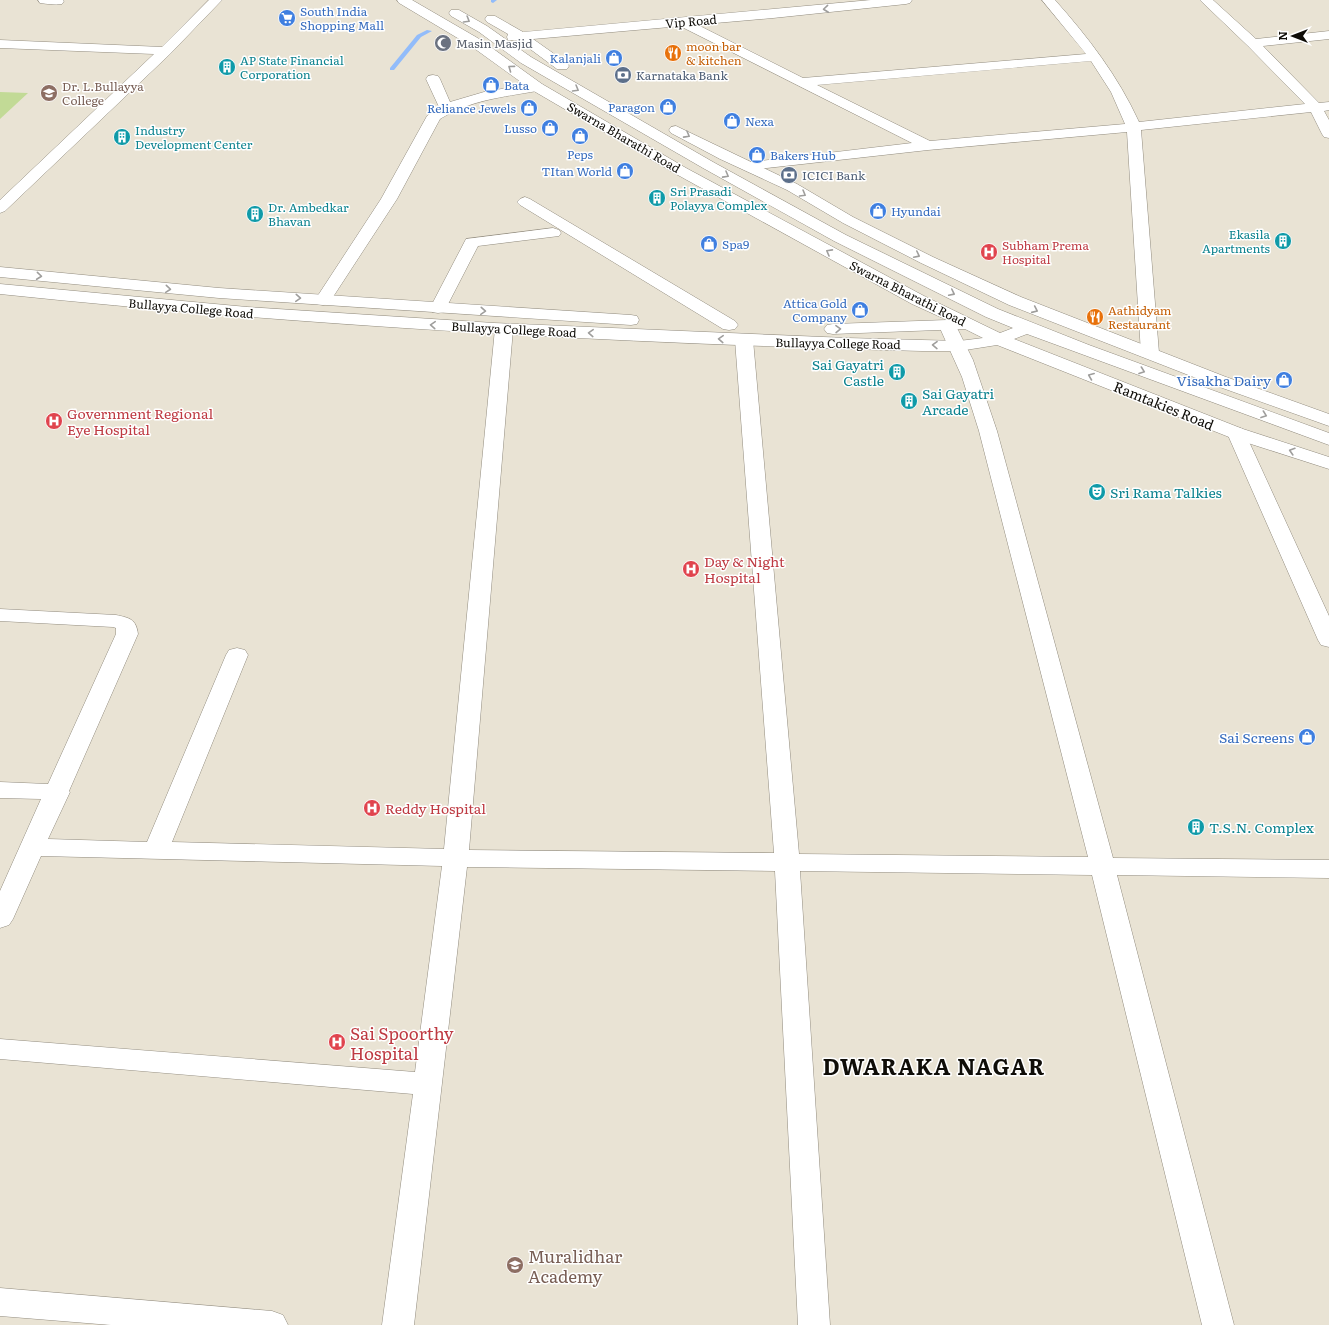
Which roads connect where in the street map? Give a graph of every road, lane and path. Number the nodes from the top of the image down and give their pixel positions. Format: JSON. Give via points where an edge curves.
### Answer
{"nodes":[{"id":1,"x":44,"y":0,"type":"edge"},
{"id":2,"x":216,"y":0,"type":"edge"},
{"id":3,"x":403,"y":0,"type":"edge"},
{"id":4,"x":461,"y":0,"type":"edge"},
{"id":5,"x":817,"y":0,"type":"edge"},
{"id":6,"x":906,"y":0,"type":"edge"},
{"id":7,"x":1048,"y":0,"type":"edge"},
{"id":8,"x":1206,"y":0,"type":"edge"},
{"id":9,"x":58,"y":1,"type":"edge"},
{"id":10,"x":446,"y":8,"type":"dead end"},
{"id":11,"x":680,"y":21,"type":"junction"},
{"id":12,"x":504,"y":35,"type":"junction"},
{"id":13,"x":1329,"y":35,"type":"edge"},
{"id":14,"x":472,"y":40,"type":"junction"},
{"id":15,"x":1252,"y":43,"type":"junction"},
{"id":16,"x":0,"y":44,"type":"edge"},
{"id":17,"x":165,"y":51,"type":"junction"},
{"id":18,"x":1094,"y":57,"type":"junction"},
{"id":19,"x":433,"y":79,"type":"dead end"},
{"id":20,"x":801,"y":82,"type":"junction"},
{"id":21,"x":537,"y":87,"type":"junction"},
{"id":22,"x":446,"y":107,"type":"junction"},
{"id":23,"x":1322,"y":107,"type":"edge"},
{"id":24,"x":1134,"y":127,"type":"junction"},
{"id":25,"x":1329,"y":134,"type":"edge"},
{"id":26,"x":928,"y":146,"type":"junction"},
{"id":27,"x":749,"y":166,"type":"junction"},
{"id":28,"x":525,"y":202,"type":"dead end"},
{"id":29,"x":0,"y":208,"type":"edge"},
{"id":30,"x":553,"y":233,"type":"dead end"},
{"id":31,"x":0,"y":272,"type":"edge"},
{"id":32,"x":0,"y":289,"type":"edge"},
{"id":33,"x":323,"y":300,"type":"junction"},
{"id":34,"x":438,"y":308,"type":"junction"},
{"id":35,"x":992,"y":313,"type":"junction"},
{"id":36,"x":958,"y":325,"type":"junction"},
{"id":37,"x":1027,"y":328,"type":"junction"},
{"id":38,"x":504,"y":329,"type":"junction"},
{"id":39,"x":737,"y":333,"type":"junction"},
{"id":40,"x":1001,"y":340,"type":"junction"},
{"id":41,"x":959,"y":346,"type":"junction"},
{"id":42,"x":1150,"y":353,"type":"junction"},
{"id":43,"x":1329,"y":420,"type":"edge"},
{"id":44,"x":1236,"y":433,"type":"junction"},
{"id":45,"x":1329,"y":439,"type":"edge"},
{"id":46,"x":1329,"y":463,"type":"edge"},
{"id":47,"x":0,"y":615,"type":"edge"},
{"id":48,"x":1329,"y":640,"type":"edge"},
{"id":49,"x":237,"y":655,"type":"dead end"},
{"id":50,"x":0,"y":790,"type":"edge"},
{"id":51,"x":58,"y":792,"type":"junction"},
{"id":52,"x":33,"y":847,"type":"junction"},
{"id":53,"x":156,"y":850,"type":"junction"},
{"id":54,"x":456,"y":858,"type":"junction"},
{"id":55,"x":787,"y":862,"type":"junction"},
{"id":56,"x":1103,"y":867,"type":"junction"},
{"id":57,"x":1329,"y":869,"type":"edge"},
{"id":58,"x":0,"y":919,"type":"edge"},
{"id":59,"x":0,"y":1049,"type":"edge"},
{"id":60,"x":427,"y":1084,"type":"junction"},
{"id":61,"x":0,"y":1302,"type":"edge"},
{"id":62,"x":272,"y":1325,"type":"edge"},
{"id":63,"x":398,"y":1325,"type":"edge"},
{"id":64,"x":814,"y":1325,"type":"edge"},
{"id":65,"x":1218,"y":1325,"type":"edge"}],
"edges":[{"from":1,"to":9,"type":"street"},
{"from":2,"to":17,"type":"street"},
{"from":3,"to":14,"type":"street","name":"Swarna Bharathi Road"},
{"from":4,"to":12,"type":"street"},
{"from":5,"to":12,"type":"street","name":"Vip Road"},
{"from":6,"to":11,"type":"street","name":"Vip Road","one_way":true},
{"from":7,"to":18,"type":"street"},
{"from":8,"to":15,"type":"street"},
{"from":10,"to":12,"type":"street","one_way":true},
{"from":11,"to":12,"type":"street","name":"Vip Road"},
{"from":11,"to":20,"type":"street"},
{"from":12,"to":14,"type":"street","name":"Vip Road"},
{"from":12,"to":27,"type":"street","one_way":true,"via":[[725,156]]},
{"from":12,"to":35,"type":"street","one_way":true,"via":[[526,60],[833,234]]},
{"from":13,"to":15,"type":"street"},
{"from":21,"to":14,"type":"street","name":"Swarna Bharathi Road","one_way":true},
{"from":15,"to":23,"type":"street"},
{"from":16,"to":17,"type":"street"},
{"from":17,"to":29,"type":"street"},
{"from":18,"to":20,"type":"street"},
{"from":18,"to":24,"type":"street","via":[[1126,105]]},
{"from":19,"to":22,"type":"street"},
{"from":20,"to":26,"type":"street"},
{"from":21,"to":22,"type":"street"},
{"from":36,"to":21,"type":"street","name":"Swarna Bharathi Road","one_way":true,"via":[[918,300],[681,171]]},
{"from":22,"to":33,"type":"street","via":[[434,116],[389,199]]},
{"from":23,"to":24,"type":"street"},
{"from":23,"to":25,"type":"street"},
{"from":24,"to":26,"type":"street"},
{"from":24,"to":42,"type":"street"},
{"from":26,"to":27,"type":"street"},
{"from":27,"to":42,"type":"street","one_way":true,"via":[[792,187],[848,220],[973,281],[1046,314]]},
{"from":28,"to":39,"type":"street"},
{"from":30,"to":34,"type":"street","via":[[472,242]]},
{"from":31,"to":33,"type":"street","name":"Bullayya College Road","one_way":true,"via":[[125,285]]},
{"from":38,"to":32,"type":"street","name":"Bullayya College Road","one_way":true,"via":[[276,315]]},
{"from":33,"to":34,"type":"street","name":"Bullayya College Road"},
{"from":34,"to":39,"type":"street","name":"Bullayya College Road","one_way":true},
{"from":35,"to":36,"type":"street","name":"Bullayya College Road"},
{"from":35,"to":37,"type":"street"},
{"from":39,"to":36,"type":"street","name":"Bullayya College Road","one_way":true},
{"from":36,"to":40,"type":"street","name":"Swarna Bharathi Road"},
{"from":36,"to":41,"type":"street"},
{"from":37,"to":40,"type":"street","name":"Bullayya College Road"},
{"from":37,"to":45,"type":"street","one_way":true},
{"from":39,"to":38,"type":"street","name":"Bullayya College Road","one_way":true},
{"from":38,"to":54,"type":"street"},
{"from":41,"to":39,"type":"street","name":"Bullayya College Road","one_way":true},
{"from":39,"to":55,"type":"street"},
{"from":40,"to":41,"type":"street","name":"Bullayya College Road"},
{"from":44,"to":40,"type":"street","name":"Ramtakies Road","one_way":true},
{"from":41,"to":56,"type":"street","via":[[976,390],[1011,514]]},
{"from":42,"to":43,"type":"street"},
{"from":46,"to":44,"type":"street","name":"Ramtakies Road","one_way":true},
{"from":44,"to":48,"type":"street"},
{"from":47,"to":51,"type":"street","via":[[116,621],[126,625],[126,634]]},
{"from":49,"to":53,"type":"street"},
{"from":50,"to":51,"type":"street"},
{"from":51,"to":52,"type":"street"},
{"from":52,"to":53,"type":"street"},
{"from":52,"to":58,"type":"street"},
{"from":53,"to":54,"type":"street"},
{"from":54,"to":55,"type":"street"},
{"from":54,"to":60,"type":"street"},
{"from":55,"to":56,"type":"street"},
{"from":55,"to":64,"type":"street"},
{"from":56,"to":57,"type":"street"},
{"from":56,"to":65,"type":"street"},
{"from":59,"to":60,"type":"street"},
{"from":60,"to":63,"type":"street"},
{"from":61,"to":62,"type":"street"}]}
